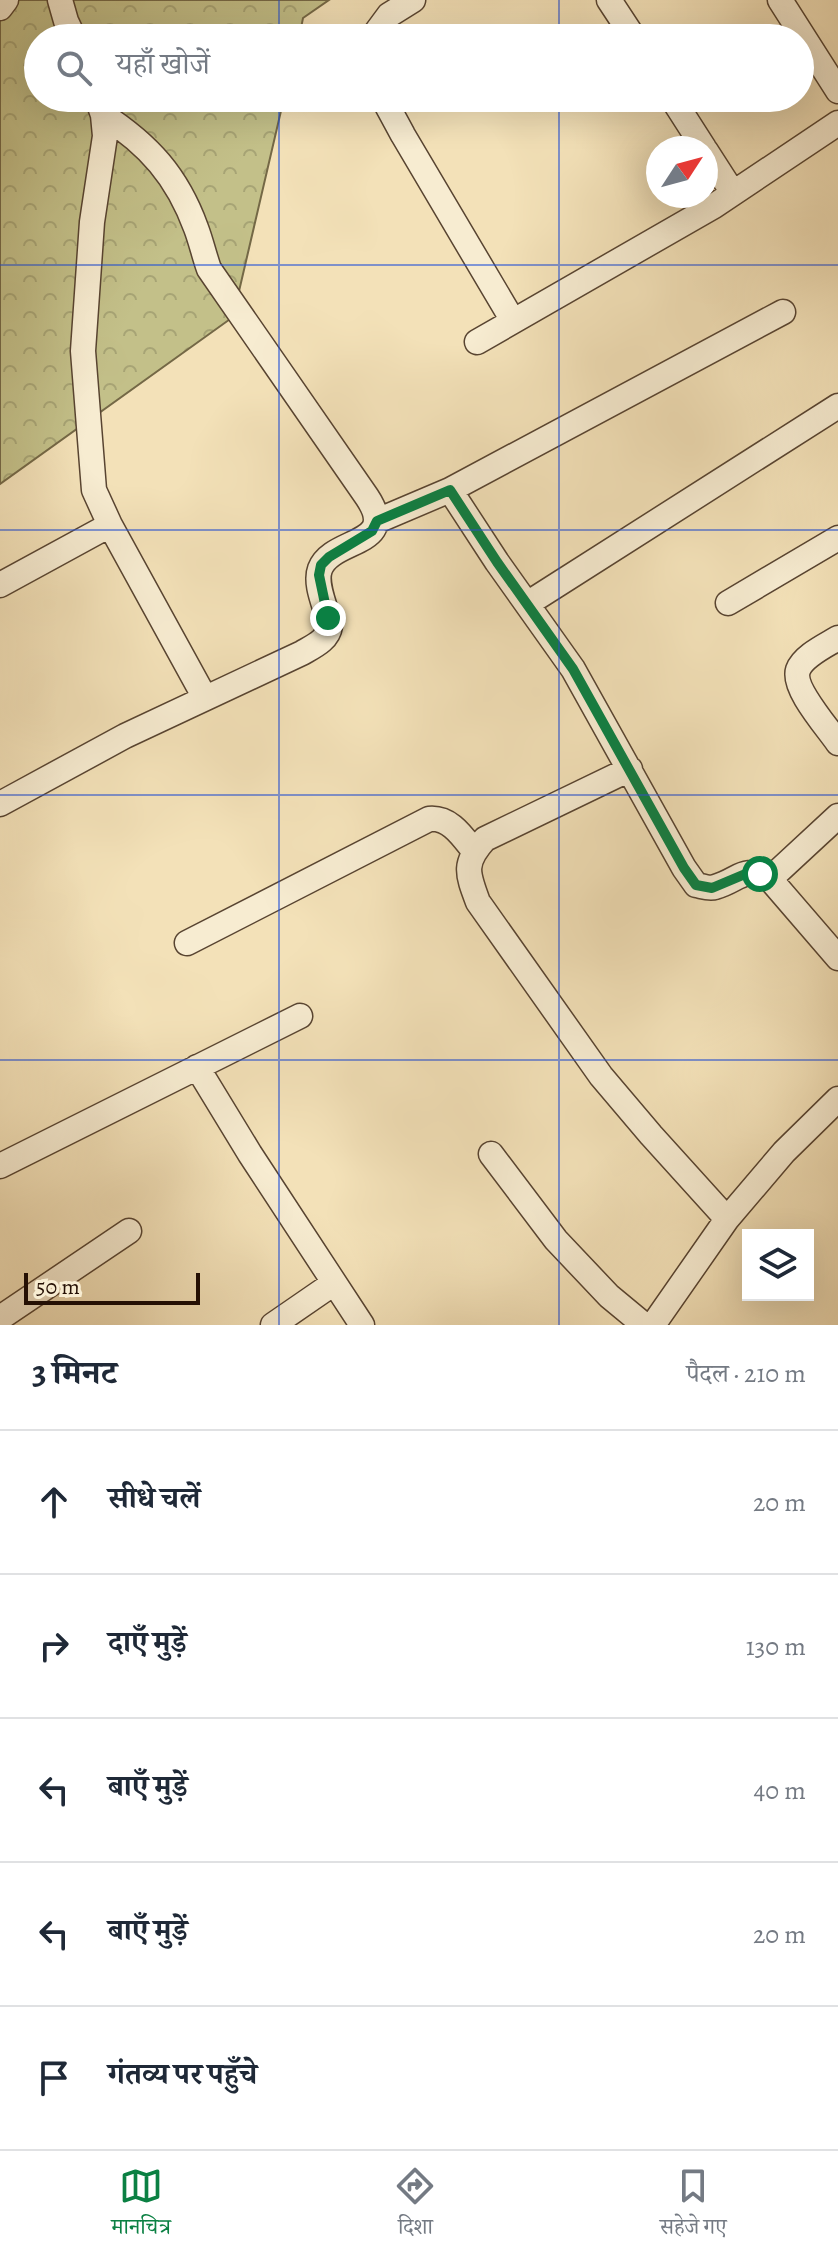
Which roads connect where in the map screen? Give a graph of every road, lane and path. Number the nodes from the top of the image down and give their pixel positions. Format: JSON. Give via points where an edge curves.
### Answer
{"nodes":[{"id":1,"x":6,"y":0,"type":"edge"},
{"id":2,"x":60,"y":0,"type":"edge"},
{"id":3,"x":413,"y":0,"type":"edge"},
{"id":4,"x":609,"y":0,"type":"edge"},
{"id":5,"x":780,"y":0,"type":"edge"},
{"id":6,"x":0,"y":8,"type":"edge"},
{"id":7,"x":67,"y":24,"type":"edge"},
{"id":8,"x":382,"y":24,"type":"edge"},
{"id":9,"x":625,"y":24,"type":"edge"},
{"id":10,"x":795,"y":24,"type":"edge"},
{"id":11,"x":814,"y":53,"type":"edge"},
{"id":12,"x":838,"y":91,"type":"edge"},
{"id":13,"x":101,"y":112,"type":"edge"},
{"id":14,"x":106,"y":112,"type":"edge"},
{"id":15,"x":391,"y":112,"type":"edge"},
{"id":16,"x":681,"y":112,"type":"edge"},
{"id":17,"x":838,"y":123,"type":"edge"},
{"id":18,"x":696,"y":136,"type":"edge"},
{"id":19,"x":718,"y":170,"type":"edge"},
{"id":20,"x":733,"y":193,"type":"junction"},
{"id":21,"x":783,"y":312,"type":"dead end"},
{"id":22,"x":513,"y":321,"type":"junction"},
{"id":23,"x":477,"y":342,"type":"dead end"},
{"id":24,"x":836,"y":413,"type":"edge"},
{"id":25,"x":450,"y":490,"type":"junction"},
{"id":26,"x":377,"y":521,"type":"junction"},
{"id":27,"x":110,"y":525,"type":"junction"},
{"id":28,"x":838,"y":538,"type":"edge"},
{"id":29,"x":0,"y":585,"type":"edge"},
{"id":30,"x":728,"y":603,"type":"dead end"},
{"id":31,"x":527,"y":604,"type":"junction"},
{"id":32,"x":838,"y":638,"type":"edge"},
{"id":33,"x":205,"y":698,"type":"junction"},
{"id":34,"x":838,"y":743,"type":"edge"},
{"id":35,"x":630,"y":769,"type":"junction"},
{"id":36,"x":0,"y":804,"type":"edge"},
{"id":37,"x":838,"y":816,"type":"edge"},
{"id":38,"x":474,"y":851,"type":"junction"},
{"id":39,"x":770,"y":879,"type":"junction"},
{"id":40,"x":187,"y":943,"type":"dead end"},
{"id":41,"x":838,"y":958,"type":"edge"},
{"id":42,"x":300,"y":1016,"type":"dead end"},
{"id":43,"x":197,"y":1067,"type":"junction"},
{"id":44,"x":838,"y":1099,"type":"edge"},
{"id":45,"x":491,"y":1154,"type":"dead end"},
{"id":46,"x":0,"y":1166,"type":"edge"},
{"id":47,"x":727,"y":1219,"type":"junction"},
{"id":48,"x":129,"y":1231,"type":"dead end"},
{"id":49,"x":334,"y":1283,"type":"junction"},
{"id":50,"x":0,"y":1318,"type":"edge"},
{"id":51,"x":273,"y":1325,"type":"edge"},
{"id":52,"x":362,"y":1325,"type":"edge"},
{"id":53,"x":644,"y":1325,"type":"edge"},
{"id":54,"x":653,"y":1325,"type":"edge"}],
"edges":[{"from":1,"to":6,"type":"street"},
{"from":2,"to":7,"type":"street"},
{"from":3,"to":8,"type":"street"},
{"from":4,"to":9,"type":"street"},
{"from":5,"to":10,"type":"street"},
{"from":11,"to":12,"type":"street"},
{"from":13,"to":27,"type":"street","via":[[105,136],[92,222],[83,351],[94,490]]},
{"from":14,"to":26,"type":"street","via":[[143,143],[170,177],[196,226],[209,269],[367,497]]},
{"from":15,"to":22,"type":"street"},
{"from":16,"to":18,"type":"street"},
{"from":17,"to":20,"type":"street"},
{"from":19,"to":20,"type":"street"},
{"from":20,"to":22,"type":"street"},
{"from":21,"to":25,"type":"street"},
{"from":22,"to":23,"type":"street"},
{"from":24,"to":31,"type":"street"},
{"from":25,"to":26,"type":"street"},
{"from":25,"to":31,"type":"street"},
{"from":26,"to":33,"type":"street","via":[[372,531],[321,565],[330,626],[324,639]]},
{"from":27,"to":29,"type":"street"},
{"from":27,"to":33,"type":"street"},
{"from":28,"to":30,"type":"street"},
{"from":31,"to":35,"type":"street","via":[[573,669]]},
{"from":32,"to":34,"type":"street","via":[[807,659],[798,679],[807,701]]},
{"from":33,"to":36,"type":"street"},
{"from":35,"to":38,"type":"street","via":[[485,839]]},
{"from":35,"to":39,"type":"street","via":[[696,885],[712,888],[750,872]]},
{"from":37,"to":39,"type":"street"},
{"from":38,"to":40,"type":"street","via":[[448,823],[429,819]]},
{"from":38,"to":47,"type":"street","via":[[469,879],[478,902],[601,1076]]},
{"from":39,"to":41,"type":"street"},
{"from":42,"to":43,"type":"street"},
{"from":43,"to":46,"type":"street"},
{"from":43,"to":49,"type":"street"},
{"from":44,"to":47,"type":"street"},
{"from":45,"to":53,"type":"street","via":[[564,1250]]},
{"from":47,"to":54,"type":"street"},
{"from":48,"to":50,"type":"street"},
{"from":49,"to":51,"type":"street"},
{"from":49,"to":52,"type":"street"}]}
